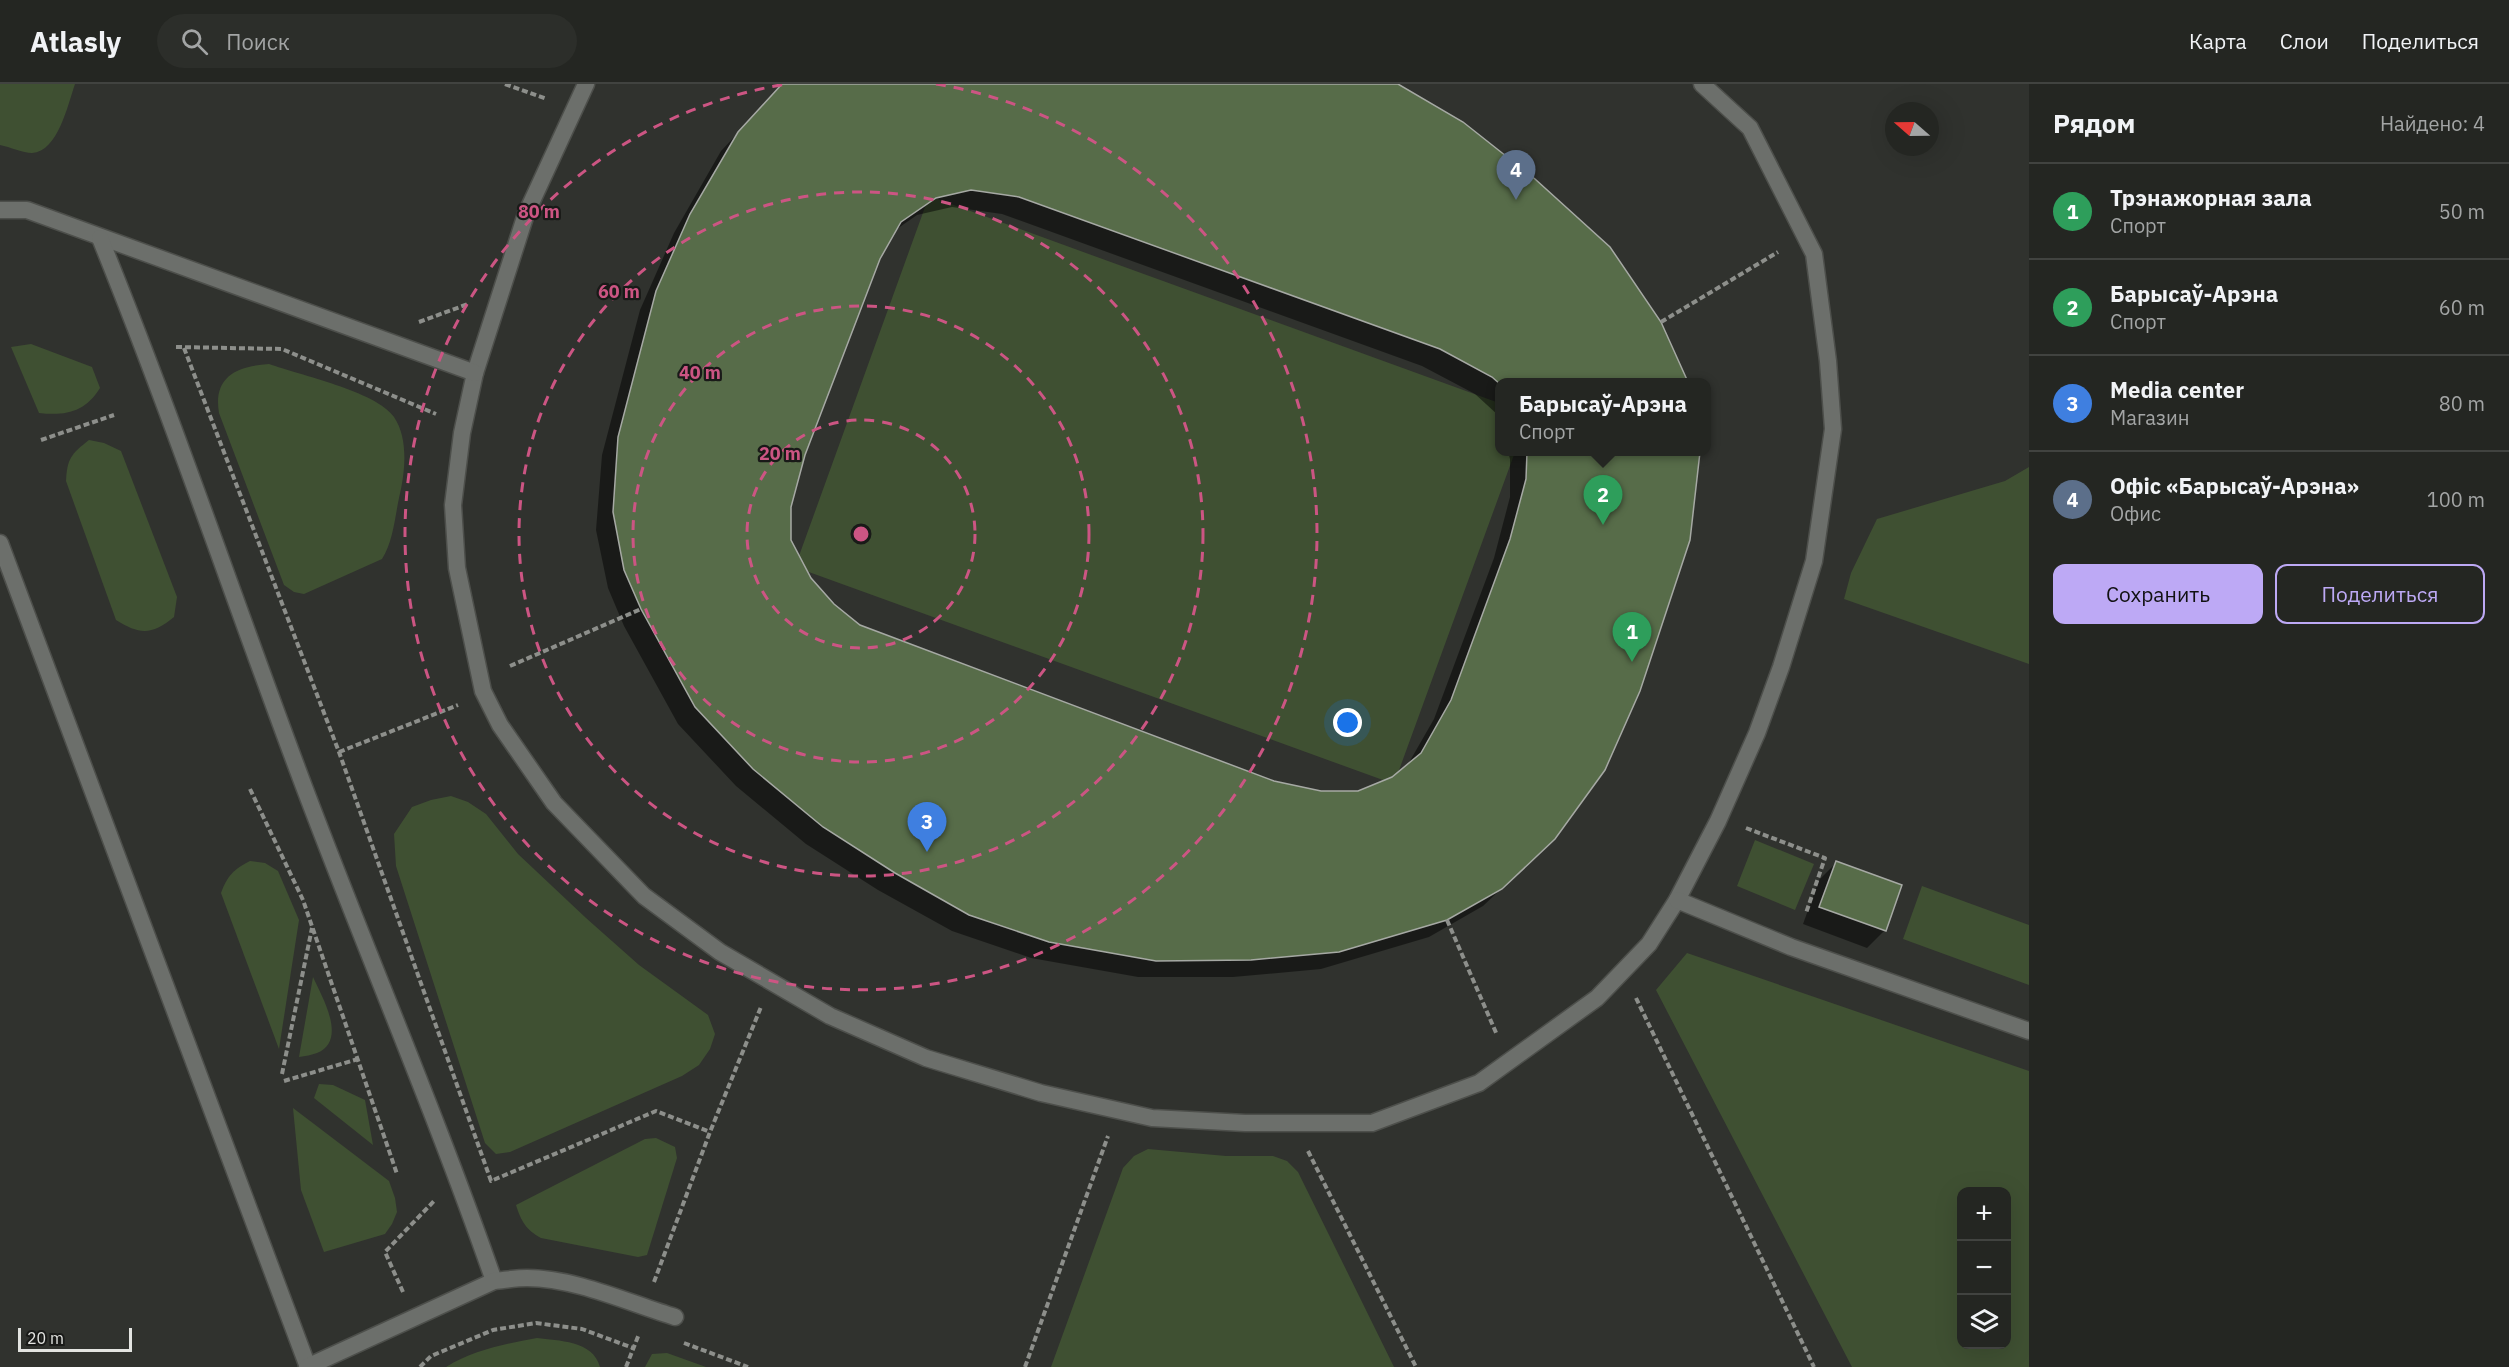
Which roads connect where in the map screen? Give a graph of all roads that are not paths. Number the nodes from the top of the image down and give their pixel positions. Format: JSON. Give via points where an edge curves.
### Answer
{"nodes":[{"id":1,"x":586,"y":84,"type":"edge"},
{"id":2,"x":1702,"y":84,"type":"edge"},
{"id":3,"x":0,"y":210,"type":"edge"},
{"id":4,"x":100,"y":238,"type":"junction"},
{"id":5,"x":475,"y":373,"type":"junction"},
{"id":6,"x":0,"y":543,"type":"edge"},
{"id":7,"x":1677,"y":900,"type":"junction"},
{"id":8,"x":2029,"y":1031,"type":"edge"},
{"id":9,"x":494,"y":1281,"type":"junction"},
{"id":10,"x":675,"y":1317,"type":"dead end"},
{"id":11,"x":308,"y":1367,"type":"edge"}],
"edges":[{"from":1,"to":5,"type":"lane","via":[[526,214]]},
{"from":2,"to":7,"type":"lane","via":[[1750,128],[1814,254],[1833,429],[1814,561],[1781,667],[1718,821]]},
{"from":3,"to":4,"type":"lane","via":[[27,210]]},
{"from":4,"to":5,"type":"lane"},
{"from":4,"to":9,"type":"lane","via":[[149,358],[298,769]]},
{"from":5,"to":7,"type":"lane","via":[[453,505],[458,568],[483,691],[500,725],[554,803],[644,896],[720,952],[830,1016],[926,1058],[1041,1093],[1152,1118],[1372,1123],[1479,1083],[1597,998],[1649,944]]},
{"from":6,"to":11,"type":"lane"},
{"from":7,"to":8,"type":"lane","via":[[1791,947]]},
{"from":9,"to":10,"type":"lane","via":[[528,1278],[562,1283]]},
{"from":9,"to":11,"type":"lane"}]}
